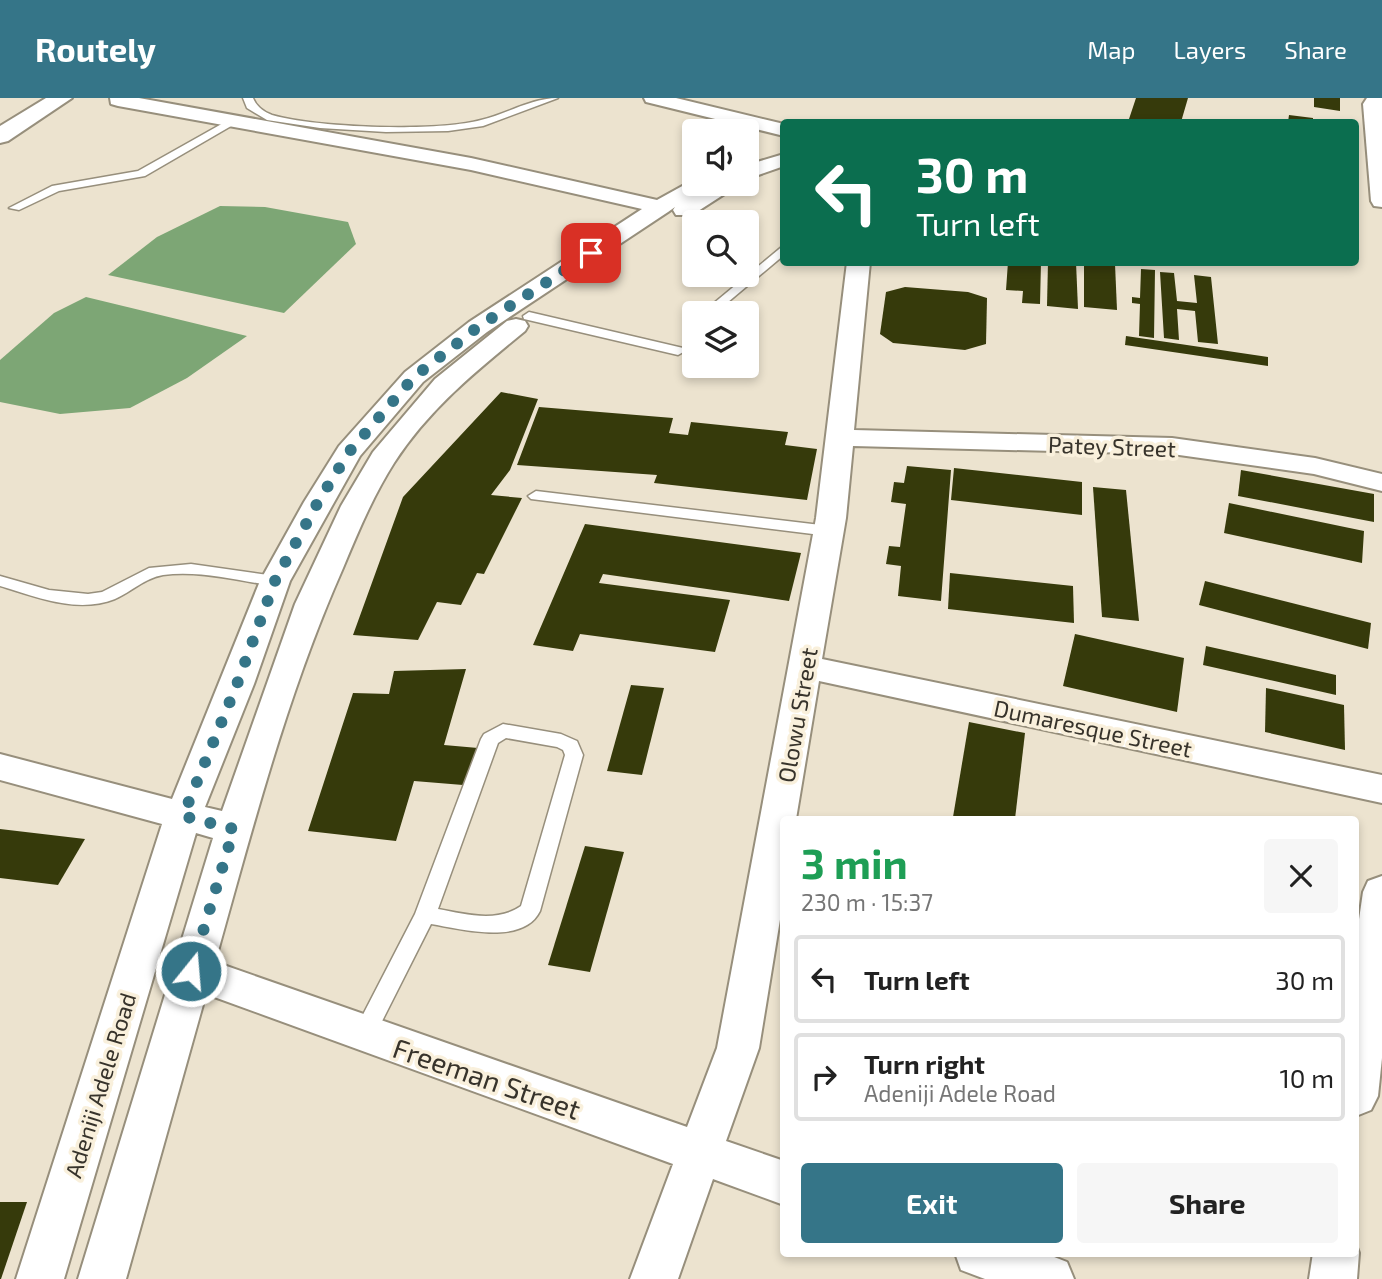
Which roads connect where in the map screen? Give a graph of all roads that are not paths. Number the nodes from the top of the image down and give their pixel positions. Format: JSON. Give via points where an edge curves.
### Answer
{"nodes":[{"id":1,"x":61,"y":98,"type":"edge"},
{"id":2,"x":248,"y":98,"type":"edge"},
{"id":3,"x":553,"y":98,"type":"edge"},
{"id":4,"x":653,"y":98,"type":"edge"},
{"id":5,"x":1376,"y":98,"type":"edge"},
{"id":6,"x":118,"y":100,"type":"dead end"},
{"id":7,"x":234,"y":120,"type":"junction"},
{"id":8,"x":780,"y":129,"type":"edge"},
{"id":9,"x":0,"y":136,"type":"edge"},
{"id":10,"x":780,"y":147,"type":"edge"},
{"id":11,"x":759,"y":155,"type":"edge"},
{"id":12,"x":780,"y":161,"type":"edge"},
{"id":13,"x":1359,"y":162,"type":"edge"},
{"id":14,"x":759,"y":167,"type":"edge"},
{"id":15,"x":1378,"y":168,"type":"junction"},
{"id":16,"x":1359,"y":172,"type":"edge"},
{"id":17,"x":682,"y":195,"type":"edge"},
{"id":18,"x":707,"y":196,"type":"edge"},
{"id":19,"x":1382,"y":201,"type":"edge"},
{"id":20,"x":660,"y":207,"type":"junction"},
{"id":21,"x":15,"y":208,"type":"dead end"},
{"id":22,"x":780,"y":252,"type":"edge"},
{"id":23,"x":859,"y":266,"type":"edge"},
{"id":24,"x":722,"y":301,"type":"edge"},
{"id":25,"x":529,"y":316,"type":"junction"},
{"id":26,"x":678,"y":351,"type":"dead end"},
{"id":27,"x":839,"y":438,"type":"junction"},
{"id":28,"x":1382,"y":483,"type":"edge"},
{"id":29,"x":536,"y":496,"type":"dead end"},
{"id":30,"x":829,"y":531,"type":"junction"},
{"id":31,"x":0,"y":581,"type":"edge"},
{"id":32,"x":275,"y":581,"type":"junction"},
{"id":33,"x":805,"y":667,"type":"junction"},
{"id":34,"x":0,"y":767,"type":"edge"},
{"id":35,"x":1382,"y":789,"type":"edge"},
{"id":36,"x":183,"y":816,"type":"junction"},
{"id":37,"x":234,"y":829,"type":"junction"},
{"id":38,"x":1382,"y":892,"type":"edge"},
{"id":39,"x":425,"y":915,"type":"junction"},
{"id":40,"x":191,"y":971,"type":"junction"},
{"id":41,"x":364,"y":1034,"type":"junction"},
{"id":42,"x":1359,"y":1072,"type":"edge"},
{"id":43,"x":701,"y":1153,"type":"junction"},
{"id":44,"x":780,"y":1182,"type":"edge"},
{"id":45,"x":989,"y":1257,"type":"edge"},
{"id":46,"x":1336,"y":1257,"type":"edge"},
{"id":47,"x":40,"y":1279,"type":"edge"},
{"id":48,"x":102,"y":1279,"type":"edge"},
{"id":49,"x":654,"y":1279,"type":"edge"},
{"id":50,"x":1050,"y":1279,"type":"edge"},
{"id":51,"x":1333,"y":1279,"type":"edge"}],
"edges":[{"from":1,"to":9,"type":"highway"},
{"from":2,"to":3,"type":"lane","via":[[251,106],[267,117],[386,130],[483,122]]},
{"from":4,"to":8,"type":"street"},
{"from":5,"to":15,"type":"street"},
{"from":6,"to":7,"type":"street"},
{"from":7,"to":20,"type":"street","via":[[471,164]]},
{"from":7,"to":21,"type":"lane","via":[[141,174],[71,184]]},
{"from":10,"to":11,"type":"street"},
{"from":12,"to":14,"type":"street"},
{"from":13,"to":15,"type":"street"},
{"from":15,"to":16,"type":"street"},
{"from":15,"to":19,"type":"street"},
{"from":17,"to":20,"type":"street","name":"Adeniji Adele Road"},
{"from":18,"to":25,"type":"street"},
{"from":20,"to":32,"type":"street","name":"Adeniji Adele Road","via":[[478,327],[414,377],[349,452]]},
{"from":22,"to":24,"type":"lane"},
{"from":23,"to":27,"type":"street","name":"Olowu Street"},
{"from":25,"to":26,"type":"lane"},
{"from":25,"to":37,"type":"street","via":[[444,384],[383,458],[355,506],[311,604]]},
{"from":27,"to":28,"type":"street","name":"Patey Street","via":[[1172,446],[1315,466]]},
{"from":27,"to":30,"type":"street","name":"Olowu Street"},
{"from":29,"to":30,"type":"lane"},
{"from":30,"to":33,"type":"street","name":"Olowu Street"},
{"from":31,"to":32,"type":"lane","via":[[62,597],[100,598],[162,570]]},
{"from":32,"to":36,"type":"street","name":"Adeniji Adele Road"},
{"from":33,"to":35,"type":"street","name":"Dumaresque Street"},
{"from":33,"to":43,"type":"street","name":"Olowu Street","via":[[738,1048]]},
{"from":34,"to":36,"type":"street"},
{"from":36,"to":37,"type":"street"},
{"from":36,"to":47,"type":"street","name":"Adeniji Adele Road"},
{"from":37,"to":40,"type":"street"},
{"from":38,"to":42,"type":"street"},
{"from":39,"to":39,"type":"lane","via":[[490,739],[503,731],[571,746],[573,755],[530,911],[504,925]]},
{"from":39,"to":41,"type":"lane"},
{"from":40,"to":41,"type":"street","name":"Freeman Street"},
{"from":40,"to":48,"type":"street"},
{"from":41,"to":43,"type":"street","name":"Freeman Street"},
{"from":43,"to":44,"type":"street","name":"Freeman Street"},
{"from":43,"to":49,"type":"street","name":"Olowu Street"},
{"from":45,"to":50,"type":"street"},
{"from":46,"to":51,"type":"street"}]}
